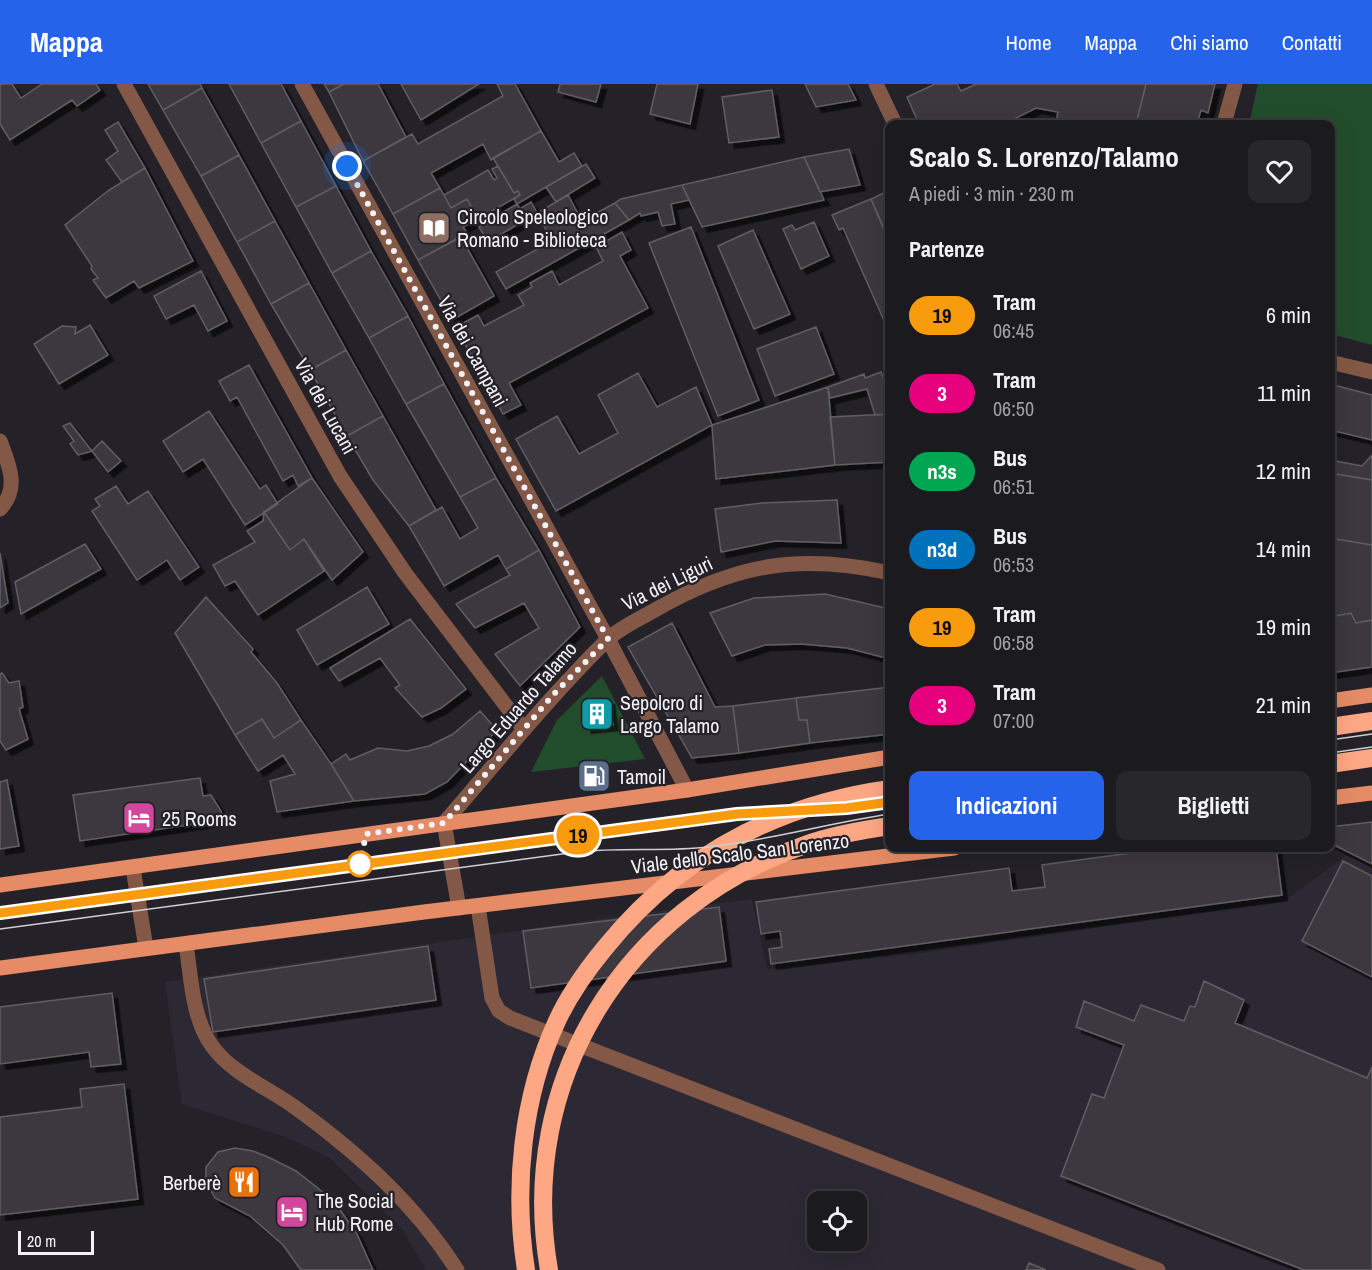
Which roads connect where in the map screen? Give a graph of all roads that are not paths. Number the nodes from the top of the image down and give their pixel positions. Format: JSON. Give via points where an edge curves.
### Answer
{"nodes":[{"id":1,"x":124,"y":84,"type":"edge"},
{"id":2,"x":302,"y":84,"type":"edge"},
{"id":3,"x":876,"y":84,"type":"edge"},
{"id":4,"x":1235,"y":84,"type":"edge"},
{"id":5,"x":892,"y":120,"type":"edge"},
{"id":6,"x":1225,"y":120,"type":"edge"},
{"id":7,"x":1335,"y":363,"type":"edge"},
{"id":8,"x":1372,"y":372,"type":"edge"},
{"id":9,"x":0,"y":441,"type":"edge"},
{"id":10,"x":3,"y":506,"type":"edge"},
{"id":11,"x":885,"y":572,"type":"edge"},
{"id":12,"x":608,"y":639,"type":"junction"},
{"id":13,"x":1372,"y":695,"type":"edge"},
{"id":14,"x":1335,"y":700,"type":"edge"},
{"id":15,"x":1372,"y":721,"type":"edge"},
{"id":16,"x":1335,"y":726,"type":"edge"},
{"id":17,"x":523,"y":728,"type":"junction"},
{"id":18,"x":885,"y":758,"type":"edge"},
{"id":19,"x":1372,"y":758,"type":"edge"},
{"id":20,"x":1335,"y":763,"type":"edge"},
{"id":21,"x":687,"y":790,"type":"junction"},
{"id":22,"x":885,"y":790,"type":"edge"},
{"id":23,"x":1372,"y":793,"type":"edge"},
{"id":24,"x":1335,"y":797,"type":"edge"},
{"id":25,"x":444,"y":823,"type":"junction"},
{"id":26,"x":885,"y":827,"type":"edge"},
{"id":27,"x":921,"y":852,"type":"edge"},
{"id":28,"x":133,"y":868,"type":"junction"},
{"id":29,"x":0,"y":885,"type":"edge"},
{"id":30,"x":478,"y":906,"type":"junction"},
{"id":31,"x":459,"y":908,"type":"junction"},
{"id":32,"x":186,"y":944,"type":"junction"},
{"id":33,"x":147,"y":948,"type":"junction"},
{"id":34,"x":0,"y":968,"type":"edge"},
{"id":35,"x":457,"y":1270,"type":"edge"},
{"id":36,"x":526,"y":1270,"type":"edge"},
{"id":37,"x":549,"y":1270,"type":"edge"},
{"id":38,"x":1158,"y":1270,"type":"edge"}],
"edges":[{"from":1,"to":17,"type":"street","name":"Via dei Lucani","via":[[340,476],[405,573]]},
{"from":2,"to":12,"type":"street","name":"Via dei Campani"},
{"from":3,"to":5,"type":"street"},
{"from":4,"to":6,"type":"street"},
{"from":7,"to":8,"type":"street"},
{"from":9,"to":10,"type":"street","via":[[12,485]]},
{"from":11,"to":12,"type":"street","name":"Via dei Liguri","via":[[810,562],[733,574],[695,589]]},
{"from":12,"to":17,"type":"street","name":"Largo Eduardo Talamo"},
{"from":12,"to":21,"type":"street"},
{"from":13,"to":14,"type":"main road"},
{"from":15,"to":16,"type":"highway"},
{"from":17,"to":25,"type":"street","name":"Largo Eduardo Talamo"},
{"from":18,"to":21,"type":"main road"},
{"from":19,"to":20,"type":"highway"},
{"from":21,"to":25,"type":"main road"},
{"from":22,"to":36,"type":"highway","via":[[802,808],[725,842],[654,895],[599,956],[563,1008],[538,1072],[522,1159],[521,1228]]},
{"from":23,"to":24,"type":"main road"},
{"from":25,"to":28,"type":"main road"},
{"from":25,"to":31,"type":"street"},
{"from":26,"to":37,"type":"highway","via":[[807,844],[740,873],[685,910],[623,971],[578,1041],[556,1103],[543,1195]]},
{"from":27,"to":30,"type":"main road","name":"Viale dello Scalo San Lorenzo"},
{"from":28,"to":29,"type":"main road"},
{"from":28,"to":33,"type":"street"},
{"from":30,"to":31,"type":"main road","name":"Viale dello Scalo San Lorenzo"},
{"from":30,"to":38,"type":"street","via":[[492,998],[510,1018]]},
{"from":31,"to":32,"type":"main road","name":"Viale dello Scalo San Lorenzo"},
{"from":32,"to":33,"type":"main road","name":"Viale dello Scalo San Lorenzo"},
{"from":32,"to":35,"type":"street","via":[[198,1016],[211,1045],[223,1059],[310,1118],[380,1176],[420,1218]]},
{"from":33,"to":34,"type":"main road","name":"Viale dello Scalo San Lorenzo"}]}
